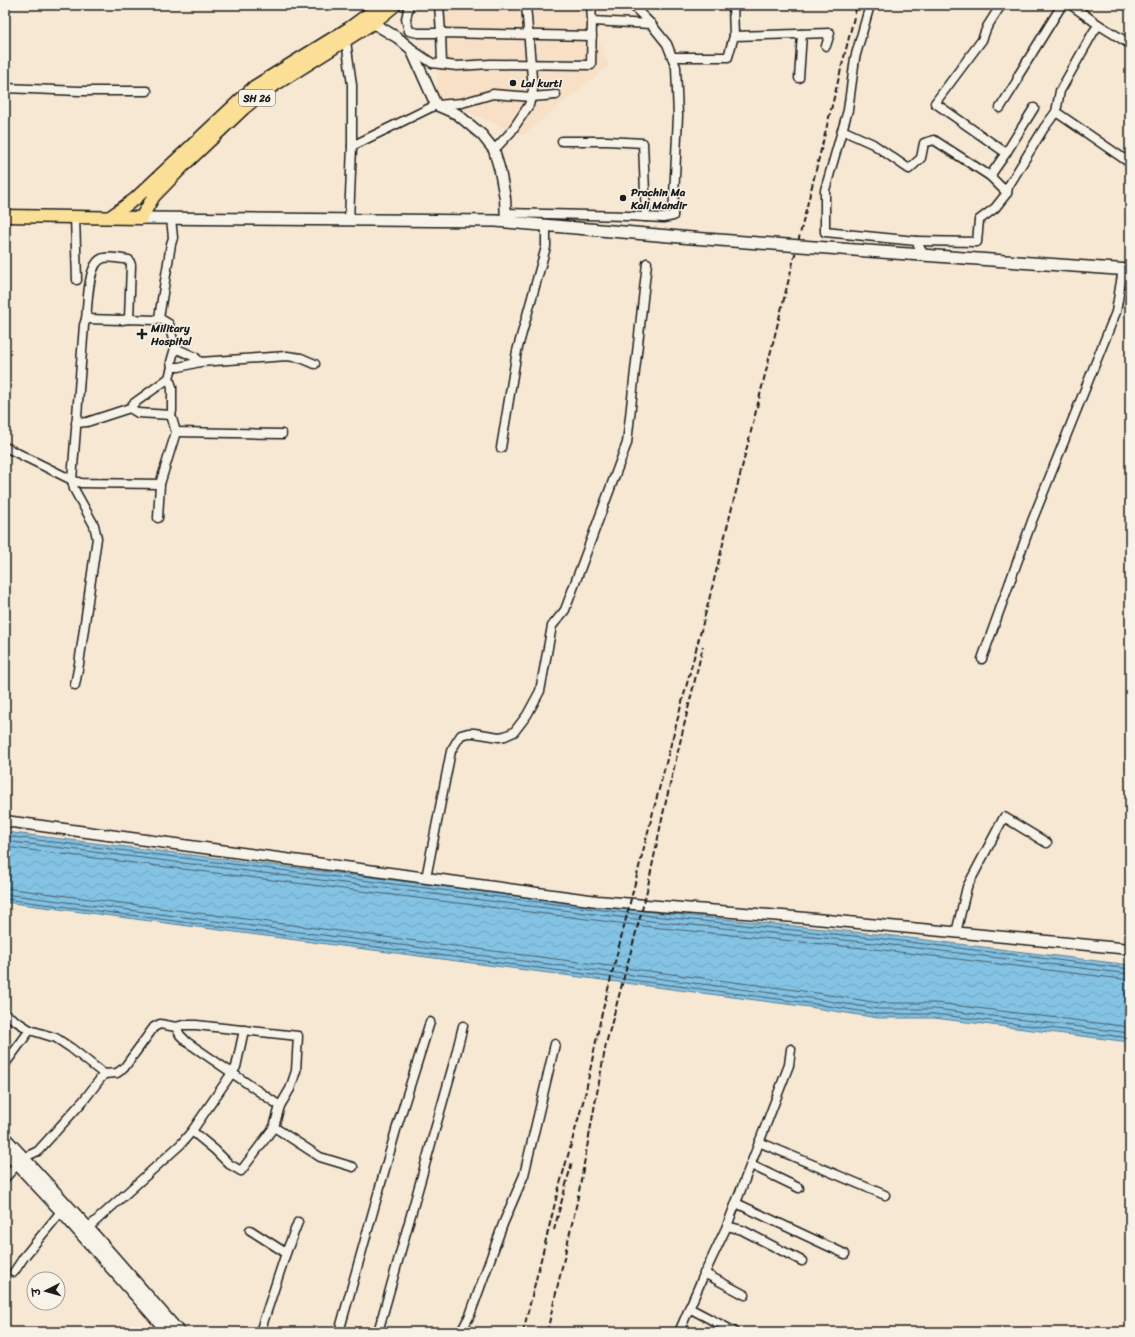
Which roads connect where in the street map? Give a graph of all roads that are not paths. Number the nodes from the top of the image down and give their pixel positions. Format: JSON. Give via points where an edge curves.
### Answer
{"nodes":[{"id":1,"x":381,"y":5,"type":"edge"},
{"id":2,"x":395,"y":5,"type":"edge"},
{"id":3,"x":409,"y":5,"type":"edge"},
{"id":4,"x":439,"y":5,"type":"edge"},
{"id":5,"x":526,"y":5,"type":"edge"},
{"id":6,"x":591,"y":5,"type":"edge"},
{"id":7,"x":632,"y":5,"type":"edge"},
{"id":8,"x":733,"y":5,"type":"edge"},
{"id":9,"x":870,"y":5,"type":"edge"},
{"id":10,"x":1001,"y":5,"type":"edge"},
{"id":11,"x":1062,"y":5,"type":"edge"},
{"id":12,"x":1071,"y":5,"type":"edge"},
{"id":13,"x":592,"y":21,"type":"junction"},
{"id":14,"x":373,"y":23,"type":"junction"},
{"id":15,"x":651,"y":24,"type":"junction"},
{"id":16,"x":1099,"y":25,"type":"junction"},
{"id":17,"x":408,"y":26,"type":"junction"},
{"id":18,"x":441,"y":34,"type":"junction"},
{"id":19,"x":802,"y":34,"type":"junction"},
{"id":20,"x":528,"y":35,"type":"junction"},
{"id":21,"x":592,"y":36,"type":"junction"},
{"id":22,"x":734,"y":36,"type":"junction"},
{"id":23,"x":398,"y":38,"type":"junction"},
{"id":24,"x":346,"y":41,"type":"junction"},
{"id":25,"x":1130,"y":44,"type":"edge"},
{"id":26,"x":826,"y":46,"type":"dead end"},
{"id":27,"x":411,"y":49,"type":"junction"},
{"id":28,"x":672,"y":57,"type":"junction"},
{"id":29,"x":442,"y":64,"type":"junction"},
{"id":30,"x":530,"y":65,"type":"junction"},
{"id":31,"x":799,"y":78,"type":"dead end"},
{"id":32,"x":5,"y":88,"type":"edge"},
{"id":33,"x":146,"y":91,"type":"dead end"},
{"id":34,"x":556,"y":95,"type":"dead end"},
{"id":35,"x":532,"y":97,"type":"junction"},
{"id":36,"x":436,"y":105,"type":"junction"},
{"id":37,"x":1000,"y":108,"type":"dead end"},
{"id":38,"x":1034,"y":108,"type":"dead end"},
{"id":39,"x":1056,"y":112,"type":"junction"},
{"id":40,"x":842,"y":130,"type":"junction"},
{"id":41,"x":562,"y":141,"type":"dead end"},
{"id":42,"x":352,"y":146,"type":"junction"},
{"id":43,"x":494,"y":150,"type":"junction"},
{"id":44,"x":1006,"y":153,"type":"junction"},
{"id":45,"x":1130,"y":163,"type":"edge"},
{"id":46,"x":990,"y":176,"type":"junction"},
{"id":47,"x":1007,"y":193,"type":"junction"},
{"id":48,"x":5,"y":216,"type":"edge"},
{"id":49,"x":75,"y":217,"type":"junction"},
{"id":50,"x":110,"y":217,"type":"junction"},
{"id":51,"x":646,"y":217,"type":"junction"},
{"id":52,"x":142,"y":218,"type":"junction"},
{"id":53,"x":171,"y":218,"type":"junction"},
{"id":54,"x":506,"y":218,"type":"junction"},
{"id":55,"x":349,"y":220,"type":"junction"},
{"id":56,"x":546,"y":226,"type":"junction"},
{"id":57,"x":916,"y":241,"type":"junction"},
{"id":58,"x":924,"y":255,"type":"junction"},
{"id":59,"x":647,"y":263,"type":"dead end"},
{"id":60,"x":1126,"y":270,"type":"edge"},
{"id":61,"x":77,"y":280,"type":"dead end"},
{"id":62,"x":159,"y":318,"type":"junction"},
{"id":63,"x":86,"y":319,"type":"junction"},
{"id":64,"x":129,"y":319,"type":"junction"},
{"id":65,"x":175,"y":348,"type":"junction"},
{"id":66,"x":200,"y":362,"type":"junction"},
{"id":67,"x":315,"y":364,"type":"dead end"},
{"id":68,"x":172,"y":367,"type":"junction"},
{"id":69,"x":169,"y":378,"type":"junction"},
{"id":70,"x":130,"y":408,"type":"junction"},
{"id":71,"x":171,"y":415,"type":"junction"},
{"id":72,"x":76,"y":423,"type":"junction"},
{"id":73,"x":176,"y":432,"type":"junction"},
{"id":74,"x":282,"y":434,"type":"dead end"},
{"id":75,"x":5,"y":447,"type":"edge"},
{"id":76,"x":501,"y":448,"type":"dead end"},
{"id":77,"x":72,"y":480,"type":"junction"},
{"id":78,"x":160,"y":484,"type":"junction"},
{"id":79,"x":158,"y":518,"type":"dead end"},
{"id":80,"x":982,"y":659,"type":"dead end"},
{"id":81,"x":75,"y":685,"type":"dead end"},
{"id":82,"x":5,"y":821,"type":"edge"},
{"id":83,"x":1047,"y":843,"type":"dead end"},
{"id":84,"x":426,"y":878,"type":"junction"},
{"id":85,"x":956,"y":933,"type":"junction"},
{"id":86,"x":1130,"y":949,"type":"edge"},
{"id":87,"x":5,"y":1014,"type":"edge"},
{"id":88,"x":430,"y":1022,"type":"dead end"},
{"id":89,"x":463,"y":1026,"type":"dead end"},
{"id":90,"x":176,"y":1027,"type":"junction"},
{"id":91,"x":30,"y":1030,"type":"junction"},
{"id":92,"x":244,"y":1030,"type":"junction"},
{"id":93,"x":555,"y":1044,"type":"dead end"},
{"id":94,"x":791,"y":1049,"type":"dead end"},
{"id":95,"x":5,"y":1064,"type":"edge"},
{"id":96,"x":104,"y":1074,"type":"junction"},
{"id":97,"x":232,"y":1074,"type":"junction"},
{"id":98,"x":280,"y":1106,"type":"junction"},
{"id":99,"x":274,"y":1127,"type":"junction"},
{"id":100,"x":192,"y":1131,"type":"junction"},
{"id":101,"x":5,"y":1138,"type":"edge"},
{"id":102,"x":759,"y":1142,"type":"junction"},
{"id":103,"x":5,"y":1150,"type":"edge"},
{"id":104,"x":20,"y":1161,"type":"junction"},
{"id":105,"x":751,"y":1165,"type":"junction"},
{"id":106,"x":353,"y":1167,"type":"dead end"},
{"id":107,"x":5,"y":1178,"type":"edge"},
{"id":108,"x":799,"y":1188,"type":"dead end"},
{"id":109,"x":886,"y":1195,"type":"dead end"},
{"id":110,"x":736,"y":1203,"type":"junction"},
{"id":111,"x":64,"y":1208,"type":"junction"},
{"id":112,"x":298,"y":1222,"type":"dead end"},
{"id":113,"x":727,"y":1226,"type":"junction"},
{"id":114,"x":88,"y":1228,"type":"junction"},
{"id":115,"x":250,"y":1230,"type":"dead end"},
{"id":116,"x":286,"y":1253,"type":"junction"},
{"id":117,"x":845,"y":1254,"type":"dead end"},
{"id":118,"x":802,"y":1261,"type":"dead end"},
{"id":119,"x":14,"y":1272,"type":"dead end"},
{"id":120,"x":704,"y":1274,"type":"junction"},
{"id":121,"x":745,"y":1295,"type":"dead end"},
{"id":122,"x":689,"y":1308,"type":"junction"},
{"id":123,"x":168,"y":1332,"type":"edge"},
{"id":124,"x":179,"y":1332,"type":"edge"},
{"id":125,"x":260,"y":1332,"type":"edge"},
{"id":126,"x":339,"y":1332,"type":"edge"},
{"id":127,"x":378,"y":1332,"type":"edge"},
{"id":128,"x":461,"y":1332,"type":"edge"},
{"id":129,"x":679,"y":1332,"type":"edge"},
{"id":130,"x":735,"y":1332,"type":"edge"}],
"edges":[{"from":1,"to":50,"type":"main road","via":[[348,29],[254,87],[135,199]]},
{"from":2,"to":14,"type":"main road","number":"SH 26"},
{"from":3,"to":17,"type":"street","via":[[406,19]]},
{"from":4,"to":18,"type":"street"},
{"from":5,"to":20,"type":"street"},
{"from":6,"to":13,"type":"street"},
{"from":7,"to":15,"type":"street"},
{"from":8,"to":22,"type":"street"},
{"from":9,"to":40,"type":"street","via":[[855,58],[848,110]]},
{"from":10,"to":44,"type":"street","via":[[982,40],[935,103]]},
{"from":11,"to":37,"type":"street"},
{"from":12,"to":16,"type":"street"},
{"from":13,"to":15,"type":"street"},
{"from":13,"to":21,"type":"street"},
{"from":14,"to":23,"type":"street"},
{"from":14,"to":24,"type":"main road","number":"SH 26"},
{"from":15,"to":28,"type":"street","via":[[667,44]]},
{"from":16,"to":25,"type":"street"},
{"from":16,"to":39,"type":"street","via":[[1060,91]]},
{"from":17,"to":18,"type":"street","via":[[409,31]]},
{"from":17,"to":23,"type":"street"},
{"from":18,"to":20,"type":"street"},
{"from":18,"to":29,"type":"street"},
{"from":19,"to":22,"type":"street"},
{"from":19,"to":26,"type":"street","via":[[830,33]]},
{"from":19,"to":31,"type":"street"},
{"from":20,"to":21,"type":"street"},
{"from":20,"to":30,"type":"street"},
{"from":21,"to":30,"type":"street","via":[[591,65]]},
{"from":22,"to":28,"type":"street","via":[[728,57]]},
{"from":23,"to":27,"type":"street"},
{"from":24,"to":42,"type":"street","via":[[352,77]]},
{"from":24,"to":52,"type":"main road","number":"SH 26","via":[[265,91],[244,108],[154,196]]},
{"from":27,"to":29,"type":"street","via":[[432,63]]},
{"from":27,"to":36,"type":"street"},
{"from":28,"to":51,"type":"street","via":[[676,67],[678,116],[673,216]]},
{"from":29,"to":30,"type":"street"},
{"from":30,"to":35,"type":"street"},
{"from":32,"to":33,"type":"street"},
{"from":34,"to":35,"type":"street"},
{"from":35,"to":36,"type":"street","via":[[493,94],[462,103]]},
{"from":35,"to":43,"type":"street","via":[[529,106],[511,132]]},
{"from":36,"to":42,"type":"street"},
{"from":36,"to":43,"type":"street","via":[[457,114],[482,135]]},
{"from":38,"to":44,"type":"street"},
{"from":39,"to":45,"type":"street"},
{"from":39,"to":47,"type":"street","via":[[1008,187]]},
{"from":40,"to":46,"type":"street","via":[[873,144],[909,170],[920,158],[924,143],[934,140]]},
{"from":40,"to":57,"type":"street","via":[[824,190],[826,232]]},
{"from":41,"to":51,"type":"street","via":[[643,143]]},
{"from":42,"to":55,"type":"street"},
{"from":43,"to":54,"type":"street","via":[[505,198]]},
{"from":44,"to":46,"type":"street"},
{"from":46,"to":47,"type":"street"},
{"from":47,"to":57,"type":"street","via":[[995,208],[979,220],[977,242]]},
{"from":48,"to":49,"type":"main road"},
{"from":49,"to":50,"type":"main road"},
{"from":49,"to":61,"type":"street"},
{"from":50,"to":52,"type":"main road"},
{"from":51,"to":54,"type":"street"},
{"from":52,"to":53,"type":"main road"},
{"from":53,"to":55,"type":"main road"},
{"from":53,"to":62,"type":"street","via":[[173,238]]},
{"from":54,"to":55,"type":"main road"},
{"from":54,"to":56,"type":"main road"},
{"from":56,"to":58,"type":"main road","bridge":true},
{"from":56,"to":76,"type":"street","via":[[546,247],[517,351]]},
{"from":57,"to":58,"type":"street"},
{"from":58,"to":60,"type":"main road"},
{"from":59,"to":84,"type":"street","via":[[627,443],[565,610],[552,626],[540,690],[527,715],[514,732],[499,737],[468,733],[461,735],[457,741],[451,751]]},
{"from":60,"to":80,"type":"street","via":[[1116,312],[1032,521]]},
{"from":62,"to":64,"type":"street"},
{"from":62,"to":65,"type":"street","via":[[169,324]]},
{"from":63,"to":64,"type":"street"},
{"from":63,"to":64,"type":"street","via":[[91,275],[95,263],[104,258],[130,260]]},
{"from":63,"to":72,"type":"street"},
{"from":65,"to":66,"type":"street"},
{"from":65,"to":68,"type":"street"},
{"from":66,"to":67,"type":"street","via":[[287,356]]},
{"from":66,"to":68,"type":"street"},
{"from":68,"to":69,"type":"street"},
{"from":69,"to":70,"type":"street"},
{"from":69,"to":71,"type":"street","via":[[172,387]]},
{"from":70,"to":71,"type":"street","via":[[138,413]]},
{"from":70,"to":72,"type":"street"},
{"from":71,"to":73,"type":"street"},
{"from":72,"to":77,"type":"street"},
{"from":73,"to":74,"type":"street"},
{"from":73,"to":78,"type":"street"},
{"from":75,"to":77,"type":"street"},
{"from":77,"to":78,"type":"street","via":[[81,483]]},
{"from":77,"to":81,"type":"street","via":[[94,525],[97,538]]},
{"from":78,"to":79,"type":"street"},
{"from":82,"to":84,"type":"street"},
{"from":83,"to":85,"type":"street","via":[[1004,817],[967,886]]},
{"from":84,"to":85,"type":"street","via":[[597,901]]},
{"from":85,"to":86,"type":"street"},
{"from":87,"to":91,"type":"street"},
{"from":88,"to":126,"type":"street","via":[[396,1130]]},
{"from":89,"to":127,"type":"street"},
{"from":90,"to":92,"type":"street","via":[[196,1025]]},
{"from":90,"to":96,"type":"street","via":[[160,1024],[154,1027],[124,1068],[117,1073]]},
{"from":90,"to":97,"type":"street","via":[[187,1042]]},
{"from":91,"to":95,"type":"street"},
{"from":91,"to":96,"type":"street","via":[[56,1038]]},
{"from":92,"to":97,"type":"street","via":[[236,1067]]},
{"from":92,"to":98,"type":"street","via":[[298,1036],[296,1071],[290,1089]]},
{"from":93,"to":128,"type":"street","via":[[524,1175],[502,1224],[470,1315]]},
{"from":94,"to":102,"type":"street","via":[[788,1064]]},
{"from":96,"to":104,"type":"street","via":[[38,1152]]},
{"from":97,"to":98,"type":"street"},
{"from":97,"to":100,"type":"street"},
{"from":98,"to":99,"type":"street"},
{"from":99,"to":100,"type":"street","via":[[241,1172]]},
{"from":99,"to":106,"type":"street","via":[[320,1157]]},
{"from":100,"to":114,"type":"street","via":[[181,1144]]},
{"from":101,"to":104,"type":"main road"},
{"from":102,"to":105,"type":"street"},
{"from":102,"to":109,"type":"street"},
{"from":103,"to":104,"type":"main road"},
{"from":104,"to":107,"type":"street"},
{"from":104,"to":111,"type":"main road"},
{"from":105,"to":108,"type":"street"},
{"from":105,"to":110,"type":"street"},
{"from":110,"to":113,"type":"street"},
{"from":110,"to":117,"type":"street"},
{"from":111,"to":114,"type":"main road"},
{"from":111,"to":119,"type":"street"},
{"from":111,"to":123,"type":"main road"},
{"from":112,"to":116,"type":"street"},
{"from":113,"to":118,"type":"street","via":[[742,1230]]},
{"from":113,"to":120,"type":"street"},
{"from":114,"to":124,"type":"main road"},
{"from":115,"to":116,"type":"street"},
{"from":116,"to":125,"type":"street"},
{"from":120,"to":121,"type":"street"},
{"from":120,"to":122,"type":"street"},
{"from":122,"to":129,"type":"street"},
{"from":122,"to":130,"type":"street"}]}
